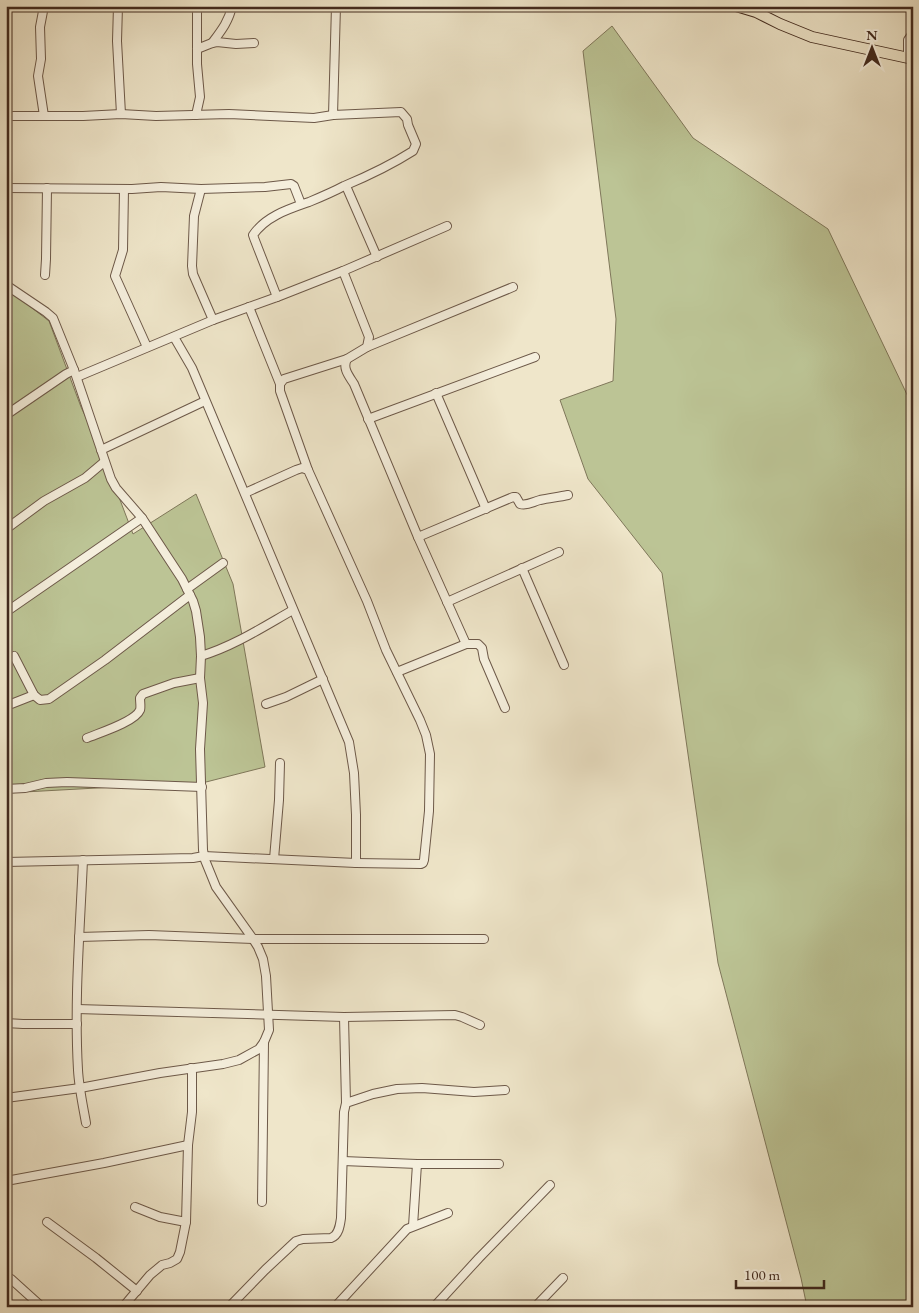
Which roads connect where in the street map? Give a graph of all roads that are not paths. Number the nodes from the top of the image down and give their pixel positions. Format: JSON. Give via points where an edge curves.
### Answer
{"nodes":[{"id":1,"x":44,"y":6,"type":"edge"},
{"id":2,"x":118,"y":6,"type":"edge"},
{"id":3,"x":197,"y":6,"type":"edge"},
{"id":4,"x":232,"y":6,"type":"edge"},
{"id":5,"x":336,"y":6,"type":"edge"},
{"id":6,"x":736,"y":6,"type":"edge"},
{"id":7,"x":913,"y":33,"type":"edge"},
{"id":8,"x":254,"y":42,"type":"dead end"},
{"id":9,"x":212,"y":43,"type":"junction"},
{"id":10,"x":197,"y":49,"type":"junction"},
{"id":11,"x":911,"y":59,"type":"edge"},
{"id":12,"x":121,"y":114,"type":"junction"},
{"id":13,"x":196,"y":115,"type":"junction"},
{"id":14,"x":333,"y":115,"type":"junction"},
{"id":15,"x":6,"y":116,"type":"edge"},
{"id":16,"x":44,"y":116,"type":"junction"},
{"id":17,"x":346,"y":186,"type":"junction"},
{"id":18,"x":6,"y":188,"type":"edge"},
{"id":19,"x":47,"y":188,"type":"junction"},
{"id":20,"x":124,"y":189,"type":"junction"},
{"id":21,"x":202,"y":189,"type":"junction"},
{"id":22,"x":301,"y":204,"type":"junction"},
{"id":23,"x":447,"y":226,"type":"dead end"},
{"id":24,"x":377,"y":257,"type":"junction"},
{"id":25,"x":343,"y":271,"type":"junction"},
{"id":26,"x":45,"y":275,"type":"dead end"},
{"id":27,"x":6,"y":285,"type":"edge"},
{"id":28,"x":514,"y":286,"type":"dead end"},
{"id":29,"x":277,"y":297,"type":"junction"},
{"id":30,"x":249,"y":307,"type":"junction"},
{"id":31,"x":213,"y":320,"type":"junction"},
{"id":32,"x":174,"y":337,"type":"junction"},
{"id":33,"x":147,"y":347,"type":"junction"},
{"id":34,"x":367,"y":347,"type":"junction"},
{"id":35,"x":535,"y":358,"type":"dead end"},
{"id":36,"x":347,"y":359,"type":"junction"},
{"id":37,"x":75,"y":374,"type":"junction"},
{"id":38,"x":280,"y":384,"type":"junction"},
{"id":39,"x":436,"y":394,"type":"junction"},
{"id":40,"x":205,"y":401,"type":"junction"},
{"id":41,"x":6,"y":415,"type":"edge"},
{"id":42,"x":368,"y":419,"type":"junction"},
{"id":43,"x":100,"y":450,"type":"junction"},
{"id":44,"x":104,"y":462,"type":"junction"},
{"id":45,"x":308,"y":470,"type":"junction"},
{"id":46,"x":245,"y":493,"type":"junction"},
{"id":47,"x":568,"y":495,"type":"dead end"},
{"id":48,"x":486,"y":509,"type":"junction"},
{"id":49,"x":142,"y":518,"type":"junction"},
{"id":50,"x":6,"y":529,"type":"edge"},
{"id":51,"x":418,"y":538,"type":"junction"},
{"id":52,"x":559,"y":552,"type":"dead end"},
{"id":53,"x":223,"y":563,"type":"dead end"},
{"id":54,"x":522,"y":568,"type":"junction"},
{"id":55,"x":189,"y":592,"type":"junction"},
{"id":56,"x":447,"y":602,"type":"junction"},
{"id":57,"x":293,"y":610,"type":"junction"},
{"id":58,"x":6,"y":612,"type":"edge"},
{"id":59,"x":466,"y":644,"type":"junction"},
{"id":60,"x":14,"y":656,"type":"dead end"},
{"id":61,"x":201,"y":656,"type":"junction"},
{"id":62,"x":564,"y":665,"type":"dead end"},
{"id":63,"x":396,"y":672,"type":"junction"},
{"id":64,"x":200,"y":678,"type":"junction"},
{"id":65,"x":323,"y":679,"type":"junction"},
{"id":66,"x":34,"y":695,"type":"junction"},
{"id":67,"x":266,"y":704,"type":"dead end"},
{"id":68,"x":6,"y":706,"type":"edge"},
{"id":69,"x":505,"y":708,"type":"dead end"},
{"id":70,"x":87,"y":738,"type":"dead end"},
{"id":71,"x":280,"y":763,"type":"dead end"},
{"id":72,"x":202,"y":787,"type":"junction"},
{"id":73,"x":6,"y":789,"type":"edge"},
{"id":74,"x":204,"y":856,"type":"junction"},
{"id":75,"x":274,"y":859,"type":"junction"},
{"id":76,"x":82,"y":860,"type":"junction"},
{"id":77,"x":6,"y":862,"type":"edge"},
{"id":78,"x":356,"y":863,"type":"junction"},
{"id":79,"x":79,"y":937,"type":"junction"},
{"id":80,"x":253,"y":939,"type":"junction"},
{"id":81,"x":484,"y":939,"type":"dead end"},
{"id":82,"x":77,"y":1009,"type":"junction"},
{"id":83,"x":268,"y":1015,"type":"junction"},
{"id":84,"x":344,"y":1017,"type":"junction"},
{"id":85,"x":6,"y":1023,"type":"edge"},
{"id":86,"x":77,"y":1024,"type":"junction"},
{"id":87,"x":480,"y":1025,"type":"dead end"},
{"id":88,"x":264,"y":1042,"type":"junction"},
{"id":89,"x":191,"y":1068,"type":"junction"},
{"id":90,"x":80,"y":1088,"type":"junction"},
{"id":91,"x":505,"y":1090,"type":"dead end"},
{"id":92,"x":6,"y":1098,"type":"edge"},
{"id":93,"x":346,"y":1103,"type":"junction"},
{"id":94,"x":86,"y":1123,"type":"dead end"},
{"id":95,"x":188,"y":1145,"type":"junction"},
{"id":96,"x":343,"y":1162,"type":"junction"},
{"id":97,"x":417,"y":1164,"type":"junction"},
{"id":98,"x":499,"y":1164,"type":"dead end"},
{"id":99,"x":6,"y":1181,"type":"edge"},
{"id":100,"x":550,"y":1185,"type":"dead end"},
{"id":101,"x":262,"y":1202,"type":"dead end"},
{"id":102,"x":135,"y":1207,"type":"dead end"},
{"id":103,"x":448,"y":1213,"type":"dead end"},
{"id":104,"x":47,"y":1222,"type":"dead end"},
{"id":105,"x":186,"y":1222,"type":"junction"},
{"id":106,"x":413,"y":1226,"type":"junction"},
{"id":107,"x":6,"y":1276,"type":"edge"},
{"id":108,"x":563,"y":1278,"type":"dead end"},
{"id":109,"x":137,"y":1291,"type":"junction"},
{"id":110,"x":42,"y":1307,"type":"edge"},
{"id":111,"x":123,"y":1307,"type":"edge"},
{"id":112,"x":229,"y":1307,"type":"edge"},
{"id":113,"x":335,"y":1307,"type":"edge"},
{"id":114,"x":434,"y":1307,"type":"edge"},
{"id":115,"x":535,"y":1307,"type":"edge"}],
"edges":[{"from":1,"to":16,"type":"street","via":[[38,76]]},
{"from":2,"to":12,"type":"street"},
{"from":3,"to":10,"type":"street"},
{"from":4,"to":9,"type":"street","via":[[224,27]]},
{"from":5,"to":14,"type":"street"},
{"from":6,"to":11,"type":"main road","via":[[812,36]]},
{"from":7,"to":11,"type":"street","via":[[908,40]]},
{"from":8,"to":9,"type":"street"},
{"from":9,"to":10,"type":"street"},
{"from":10,"to":13,"type":"street","via":[[200,97]]},
{"from":12,"to":13,"type":"street"},
{"from":12,"to":16,"type":"street"},
{"from":13,"to":14,"type":"street","via":[[314,118]]},
{"from":14,"to":17,"type":"street","via":[[401,112],[416,144],[413,151]]},
{"from":15,"to":16,"type":"street"},
{"from":17,"to":22,"type":"street"},
{"from":17,"to":24,"type":"street"},
{"from":18,"to":19,"type":"street"},
{"from":19,"to":20,"type":"street"},
{"from":19,"to":26,"type":"street"},
{"from":20,"to":21,"type":"street"},
{"from":20,"to":33,"type":"street","via":[[124,245],[116,278]]},
{"from":21,"to":22,"type":"street","via":[[291,184]]},
{"from":21,"to":31,"type":"street","via":[[194,216],[192,266]]},
{"from":22,"to":29,"type":"street","via":[[268,220],[253,235]]},
{"from":23,"to":24,"type":"street"},
{"from":24,"to":25,"type":"street"},
{"from":25,"to":29,"type":"street"},
{"from":25,"to":34,"type":"street","via":[[369,337]]},
{"from":27,"to":37,"type":"street","via":[[53,318]]},
{"from":28,"to":34,"type":"street"},
{"from":29,"to":30,"type":"street"},
{"from":30,"to":31,"type":"street"},
{"from":30,"to":38,"type":"street"},
{"from":31,"to":32,"type":"street"},
{"from":32,"to":33,"type":"street"},
{"from":32,"to":40,"type":"street","via":[[192,368]]},
{"from":33,"to":37,"type":"street"},
{"from":34,"to":36,"type":"street"},
{"from":35,"to":39,"type":"street"},
{"from":36,"to":38,"type":"street"},
{"from":36,"to":42,"type":"street","via":[[344,367]]},
{"from":37,"to":41,"type":"street","via":[[66,374]]},
{"from":37,"to":43,"type":"street"},
{"from":38,"to":45,"type":"street"},
{"from":39,"to":42,"type":"street"},
{"from":39,"to":48,"type":"street"},
{"from":40,"to":43,"type":"street"},
{"from":40,"to":46,"type":"street"},
{"from":42,"to":51,"type":"street"},
{"from":43,"to":44,"type":"street"},
{"from":44,"to":49,"type":"street","via":[[116,488]]},
{"from":44,"to":50,"type":"street"},
{"from":45,"to":46,"type":"street","via":[[296,470]]},
{"from":45,"to":63,"type":"street"},
{"from":46,"to":57,"type":"street"},
{"from":47,"to":48,"type":"street","via":[[524,505],[513,497]]},
{"from":48,"to":51,"type":"street"},
{"from":49,"to":55,"type":"street"},
{"from":49,"to":58,"type":"street"},
{"from":51,"to":56,"type":"street"},
{"from":52,"to":54,"type":"street"},
{"from":53,"to":55,"type":"street"},
{"from":54,"to":56,"type":"street"},
{"from":54,"to":62,"type":"street"},
{"from":55,"to":61,"type":"street","via":[[196,612]]},
{"from":55,"to":66,"type":"street","via":[[105,660],[49,698],[40,700]]},
{"from":56,"to":59,"type":"street"},
{"from":57,"to":61,"type":"street","via":[[232,645]]},
{"from":57,"to":65,"type":"street"},
{"from":59,"to":63,"type":"street"},
{"from":59,"to":69,"type":"street","via":[[478,644],[482,648]]},
{"from":60,"to":66,"type":"street"},
{"from":61,"to":64,"type":"street"},
{"from":63,"to":78,"type":"street","via":[[420,720],[430,754],[424,860],[420,864]]},
{"from":64,"to":70,"type":"street","via":[[143,694],[141,709],[136,715],[119,726]]},
{"from":64,"to":72,"type":"street","via":[[203,703]]},
{"from":65,"to":67,"type":"street"},
{"from":65,"to":78,"type":"street","via":[[349,742],[354,773]]},
{"from":66,"to":68,"type":"street"},
{"from":71,"to":75,"type":"street"},
{"from":72,"to":73,"type":"street","via":[[67,782]]},
{"from":72,"to":74,"type":"street"},
{"from":74,"to":75,"type":"street"},
{"from":74,"to":76,"type":"street"},
{"from":74,"to":80,"type":"street","via":[[216,887]]},
{"from":75,"to":78,"type":"street"},
{"from":76,"to":77,"type":"street"},
{"from":76,"to":79,"type":"street"},
{"from":79,"to":80,"type":"street","via":[[149,935]]},
{"from":79,"to":82,"type":"street"},
{"from":80,"to":81,"type":"street"},
{"from":80,"to":83,"type":"street","via":[[263,959]]},
{"from":82,"to":83,"type":"street"},
{"from":82,"to":86,"type":"street"},
{"from":83,"to":84,"type":"street"},
{"from":83,"to":88,"type":"street","via":[[269,1030]]},
{"from":84,"to":87,"type":"street","via":[[455,1015]]},
{"from":84,"to":93,"type":"street"},
{"from":85,"to":86,"type":"street"},
{"from":86,"to":90,"type":"street"},
{"from":88,"to":89,"type":"street","via":[[260,1049],[239,1060]]},
{"from":88,"to":101,"type":"street"},
{"from":89,"to":90,"type":"street"},
{"from":89,"to":95,"type":"street","via":[[192,1112]]},
{"from":90,"to":92,"type":"street"},
{"from":90,"to":94,"type":"street"},
{"from":91,"to":93,"type":"street","via":[[397,1089]]},
{"from":93,"to":96,"type":"street"},
{"from":95,"to":99,"type":"street"},
{"from":95,"to":105,"type":"street"},
{"from":96,"to":97,"type":"street"},
{"from":96,"to":112,"type":"street","via":[[341,1218],[334,1237],[296,1241]]},
{"from":97,"to":98,"type":"street"},
{"from":97,"to":106,"type":"street"},
{"from":100,"to":114,"type":"street"},
{"from":102,"to":105,"type":"street","via":[[160,1217]]},
{"from":103,"to":106,"type":"street"},
{"from":104,"to":109,"type":"street"},
{"from":105,"to":109,"type":"street","via":[[177,1259],[162,1265]]},
{"from":106,"to":113,"type":"street","via":[[401,1234]]},
{"from":107,"to":110,"type":"street"},
{"from":108,"to":115,"type":"street"},
{"from":109,"to":111,"type":"street"}]}
